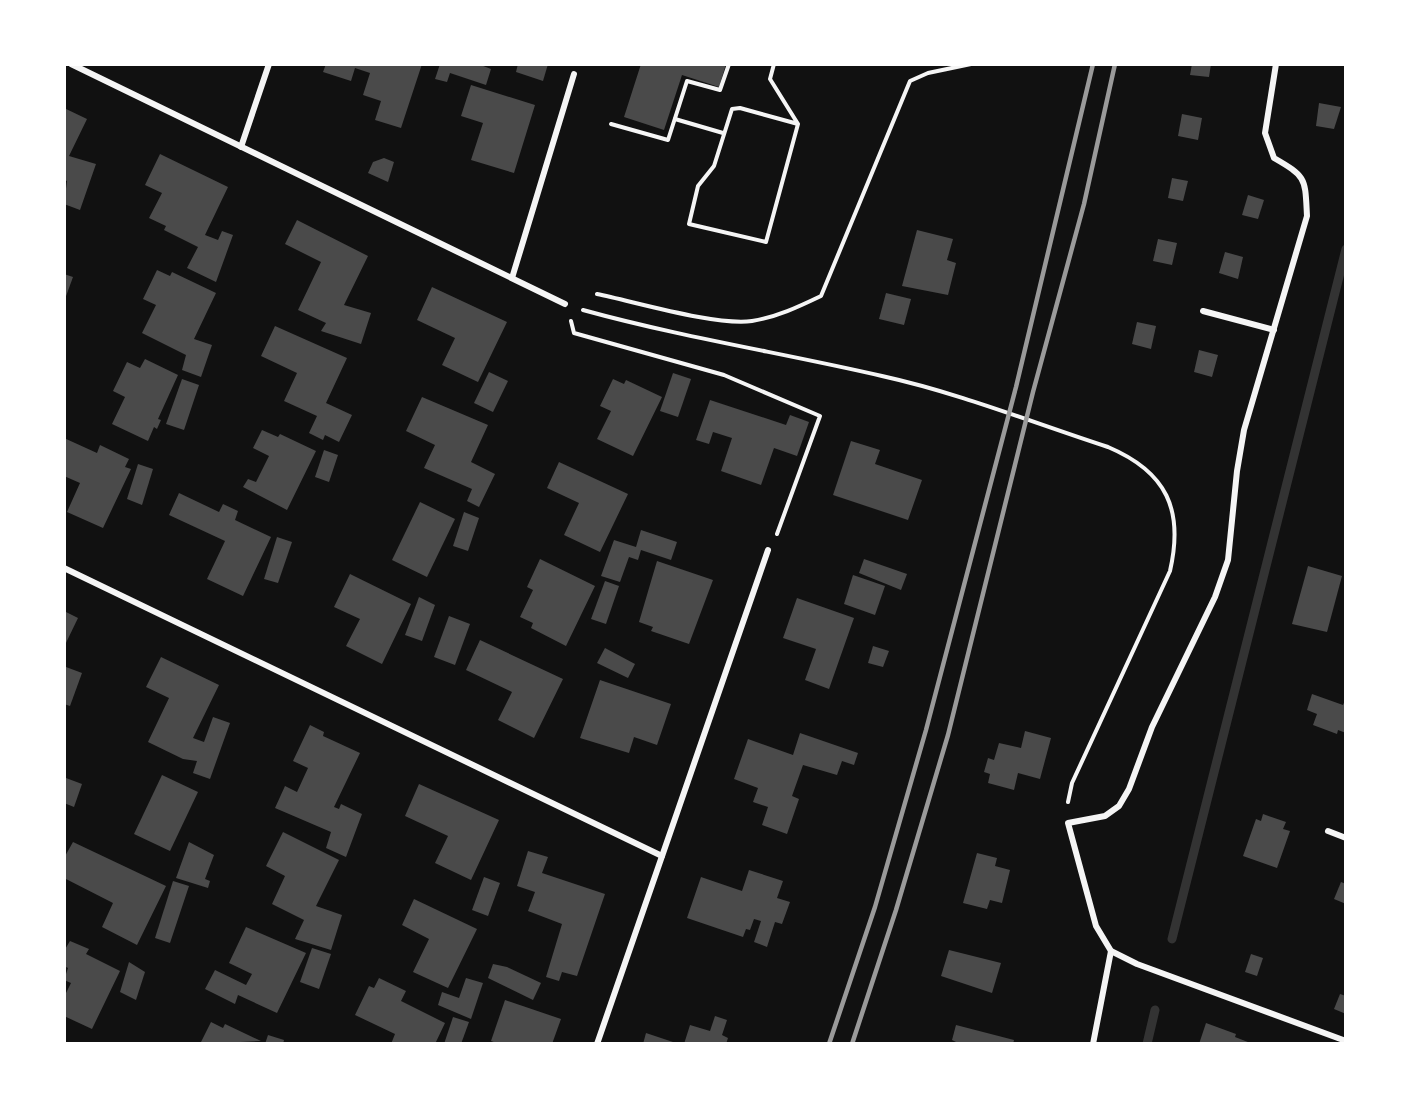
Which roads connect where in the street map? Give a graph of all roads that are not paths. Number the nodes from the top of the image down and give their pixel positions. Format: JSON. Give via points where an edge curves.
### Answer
{"nodes":[{"id":1,"x":70,"y":64,"type":"edge"},
{"id":2,"x":268,"y":64,"type":"edge"},
{"id":3,"x":1276,"y":64,"type":"edge"},
{"id":4,"x":574,"y":74,"type":"dead end"},
{"id":5,"x":241,"y":147,"type":"junction"},
{"id":6,"x":512,"y":278,"type":"junction"},
{"id":7,"x":565,"y":304,"type":"road end"},
{"id":8,"x":1203,"y":311,"type":"dead end"},
{"id":9,"x":1274,"y":330,"type":"junction"},
{"id":10,"x":768,"y":550,"type":"road end"},
{"id":11,"x":64,"y":568,"type":"edge"},
{"id":12,"x":1328,"y":831,"type":"dead end"},
{"id":13,"x":1346,"y":838,"type":"edge"},
{"id":14,"x":662,"y":856,"type":"junction"},
{"id":15,"x":1111,"y":951,"type":"junction"},
{"id":16,"x":1346,"y":1041,"type":"edge"},
{"id":17,"x":597,"y":1044,"type":"edge"},
{"id":18,"x":1093,"y":1044,"type":"edge"}],
"edges":[{"from":1,"to":5,"type":"street"},
{"from":2,"to":5,"type":"street"},
{"from":3,"to":9,"type":"street","via":[[1265,133],[1274,158],[1299,172],[1305,185],[1307,216]]},
{"from":4,"to":6,"type":"street"},
{"from":5,"to":6,"type":"street"},
{"from":6,"to":7,"type":"street"},
{"from":8,"to":9,"type":"street"},
{"from":9,"to":15,"type":"street","via":[[1244,430],[1228,560],[1215,597],[1119,806],[1105,816],[1068,823],[1096,926]]},
{"from":10,"to":14,"type":"street"},
{"from":11,"to":14,"type":"street"},
{"from":12,"to":13,"type":"street"},
{"from":14,"to":17,"type":"street"},
{"from":15,"to":16,"type":"street"},
{"from":15,"to":18,"type":"street"}]}
